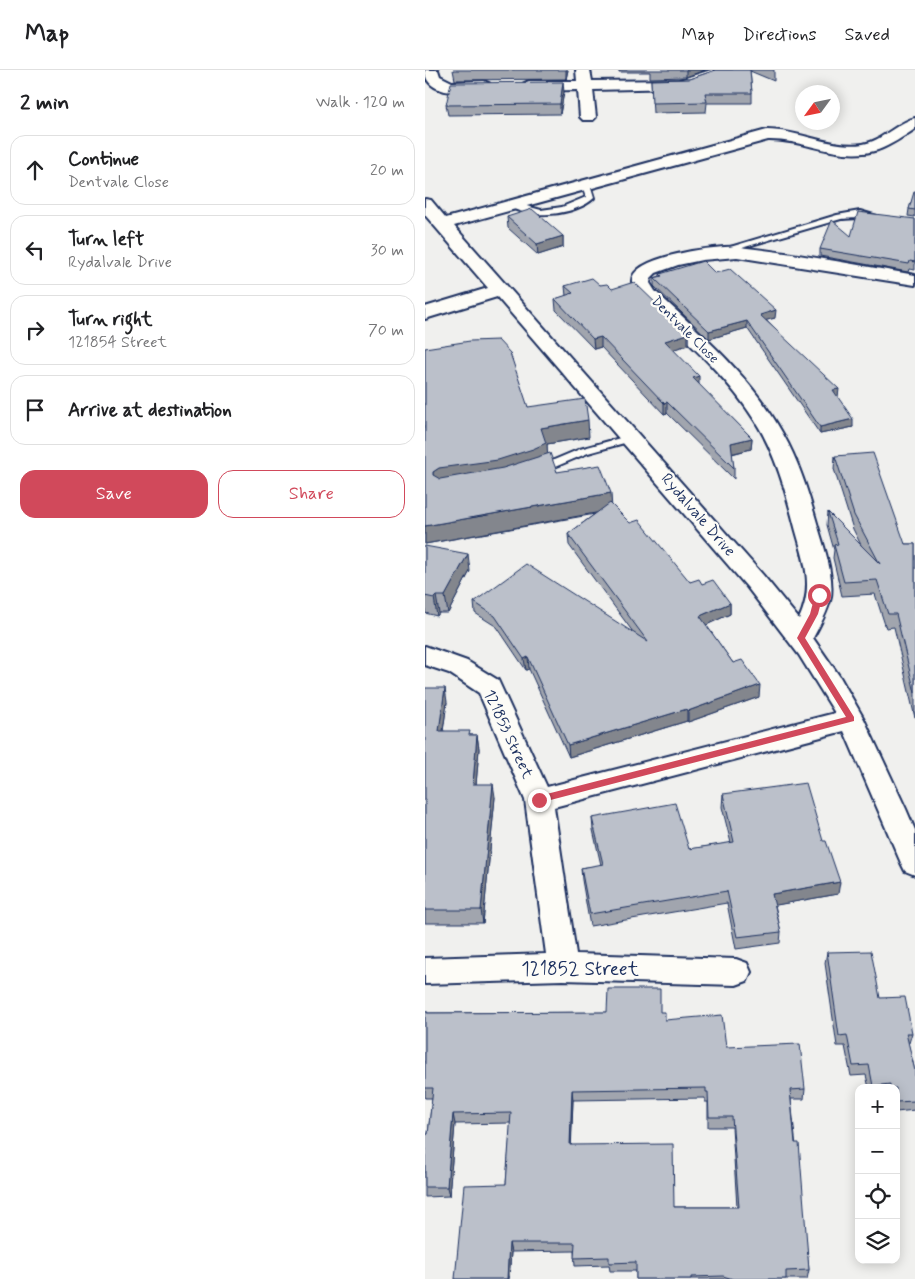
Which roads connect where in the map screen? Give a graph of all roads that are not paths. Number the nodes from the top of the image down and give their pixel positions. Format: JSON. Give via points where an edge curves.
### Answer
{"nodes":[{"id":1,"x":431,"y":70,"type":"edge"},
{"id":2,"x":724,"y":70,"type":"edge"},
{"id":3,"x":583,"y":78,"type":"edge"},
{"id":4,"x":495,"y":86,"type":"edge"},
{"id":5,"x":514,"y":86,"type":"edge"},
{"id":6,"x":588,"y":117,"type":"dead end"},
{"id":7,"x":915,"y":123,"type":"edge"},
{"id":8,"x":425,"y":204,"type":"edge"},
{"id":9,"x":878,"y":217,"type":"edge"},
{"id":10,"x":443,"y":224,"type":"junction"},
{"id":11,"x":720,"y":251,"type":"junction"},
{"id":12,"x":915,"y":280,"type":"edge"},
{"id":13,"x":501,"y":290,"type":"junction"},
{"id":14,"x":425,"y":313,"type":"edge"},
{"id":15,"x":631,"y":438,"type":"junction"},
{"id":16,"x":529,"y":473,"type":"edge"},
{"id":17,"x":801,"y":638,"type":"junction"},
{"id":18,"x":425,"y":655,"type":"edge"},
{"id":19,"x":851,"y":719,"type":"junction"},
{"id":20,"x":539,"y":800,"type":"junction"},
{"id":21,"x":915,"y":863,"type":"edge"},
{"id":22,"x":563,"y":968,"type":"junction"},
{"id":23,"x":425,"y":970,"type":"edge"},
{"id":24,"x":736,"y":972,"type":"dead end"}],
"edges":[{"from":1,"to":4,"type":"street","via":[[431,75],[443,85]]},
{"from":2,"to":3,"type":"street","via":[[702,80],[679,84]]},
{"from":3,"to":5,"type":"street"},
{"from":3,"to":6,"type":"street"},
{"from":7,"to":10,"type":"street","via":[[867,148],[846,149],[793,135],[767,135]]},
{"from":8,"to":10,"type":"street","name":"Rydalvale Drive"},
{"from":9,"to":11,"type":"lane","via":[[860,214],[839,217]]},
{"from":10,"to":13,"type":"street","name":"Rydalvale Drive"},
{"from":11,"to":12,"type":"street","name":"Dentvale Close"},
{"from":11,"to":17,"type":"street","name":"Dentvale Close","via":[[674,260],[653,268],[643,275],[641,283],[648,294],[738,385],[757,408],[781,450],[796,485],[818,576],[819,595],[814,614]]},
{"from":13,"to":14,"type":"street"},
{"from":13,"to":15,"type":"street","name":"Rydalvale Drive"},
{"from":15,"to":16,"type":"lane","via":[[584,451]]},
{"from":15,"to":17,"type":"street","name":"Rydalvale Drive"},
{"from":17,"to":19,"type":"street","name":"Rydalvale Drive"},
{"from":18,"to":20,"type":"street","name":"121853 Street","via":[[458,667],[489,687]]},
{"from":19,"to":20,"type":"street"},
{"from":19,"to":21,"type":"street","name":"Rydalvale Drive","via":[[885,789]]},
{"from":20,"to":22,"type":"street","name":"121853 Street"},
{"from":22,"to":23,"type":"street","name":"121852 Street"},
{"from":22,"to":24,"type":"street","name":"121852 Street"}]}
